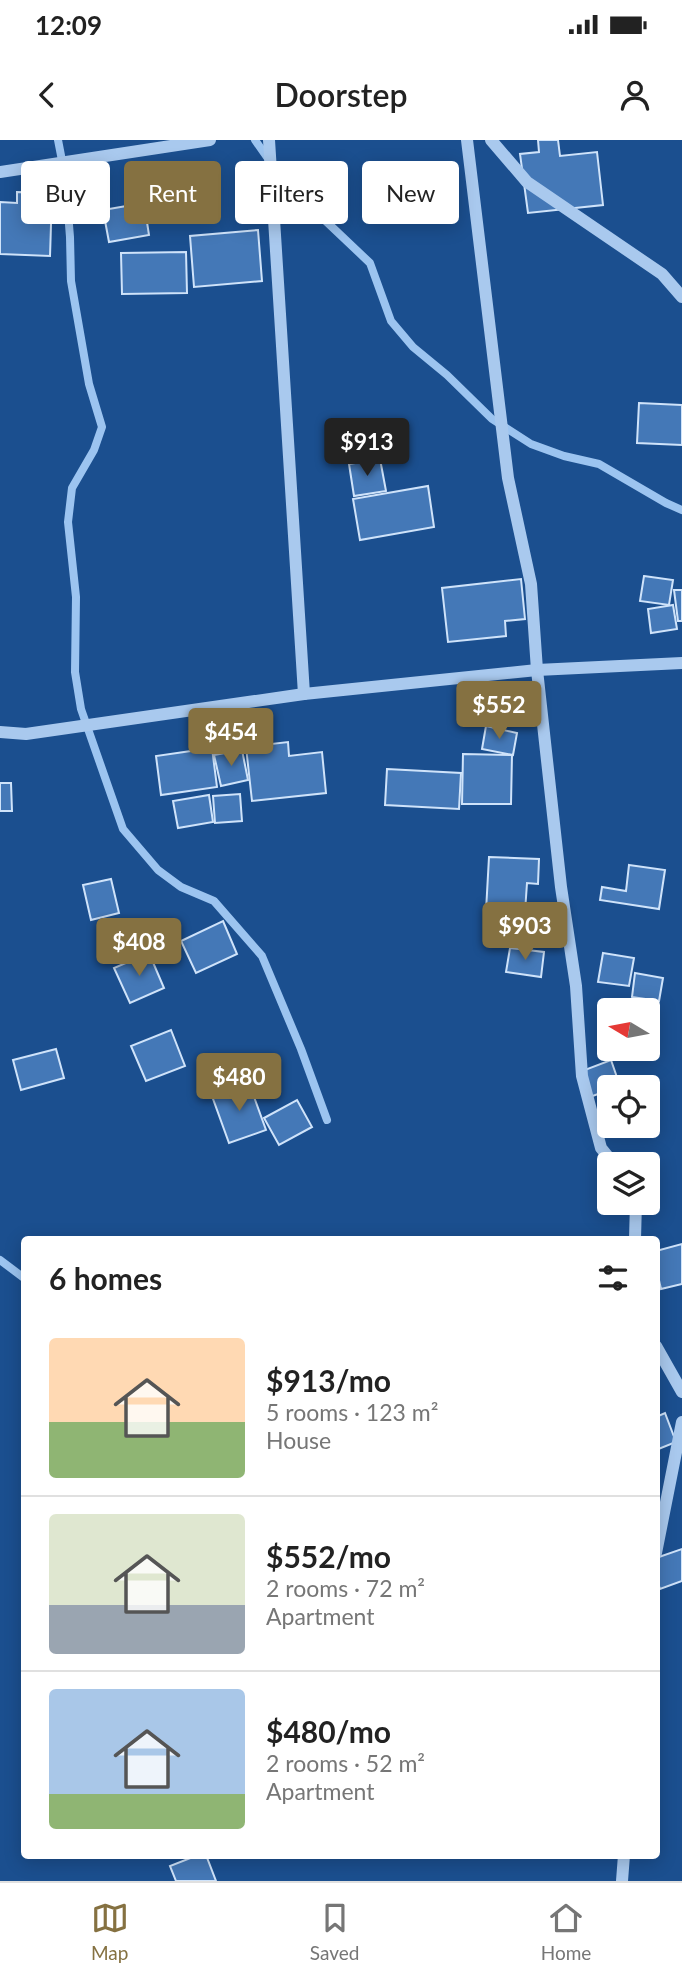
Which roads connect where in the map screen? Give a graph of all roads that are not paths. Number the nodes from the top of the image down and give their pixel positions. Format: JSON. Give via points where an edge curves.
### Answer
{"nodes":[{"id":1,"x":211,"y":140,"type":"edge"},
{"id":2,"x":269,"y":140,"type":"edge"},
{"id":3,"x":467,"y":140,"type":"edge"},
{"id":4,"x":491,"y":140,"type":"edge"},
{"id":5,"x":0,"y":172,"type":"edge"},
{"id":6,"x":682,"y":297,"type":"edge"},
{"id":7,"x":682,"y":663,"type":"edge"},
{"id":8,"x":537,"y":670,"type":"junction"},
{"id":9,"x":304,"y":694,"type":"junction"},
{"id":10,"x":0,"y":732,"type":"edge"},
{"id":11,"x":604,"y":1152,"type":"edge"},
{"id":12,"x":636,"y":1215,"type":"edge"},
{"id":13,"x":635,"y":1236,"type":"edge"},
{"id":14,"x":660,"y":1353,"type":"edge"},
{"id":15,"x":682,"y":1392,"type":"edge"},
{"id":16,"x":682,"y":1422,"type":"edge"},
{"id":17,"x":660,"y":1533,"type":"edge"},
{"id":18,"x":624,"y":1859,"type":"edge"},
{"id":19,"x":622,"y":1881,"type":"edge"}],
"edges":[{"from":1,"to":5,"type":"street"},
{"from":2,"to":9,"type":"street"},
{"from":3,"to":8,"type":"street","via":[[508,478],[531,584]]},
{"from":4,"to":6,"type":"street","via":[[527,182],[662,274]]},
{"from":7,"to":8,"type":"street"},
{"from":8,"to":9,"type":"street"},
{"from":8,"to":11,"type":"street","via":[[576,986],[582,1076]]},
{"from":9,"to":10,"type":"street","via":[[26,734]]},
{"from":12,"to":13,"type":"street"},
{"from":14,"to":15,"type":"street"},
{"from":16,"to":17,"type":"street"},
{"from":18,"to":19,"type":"street"}]}
